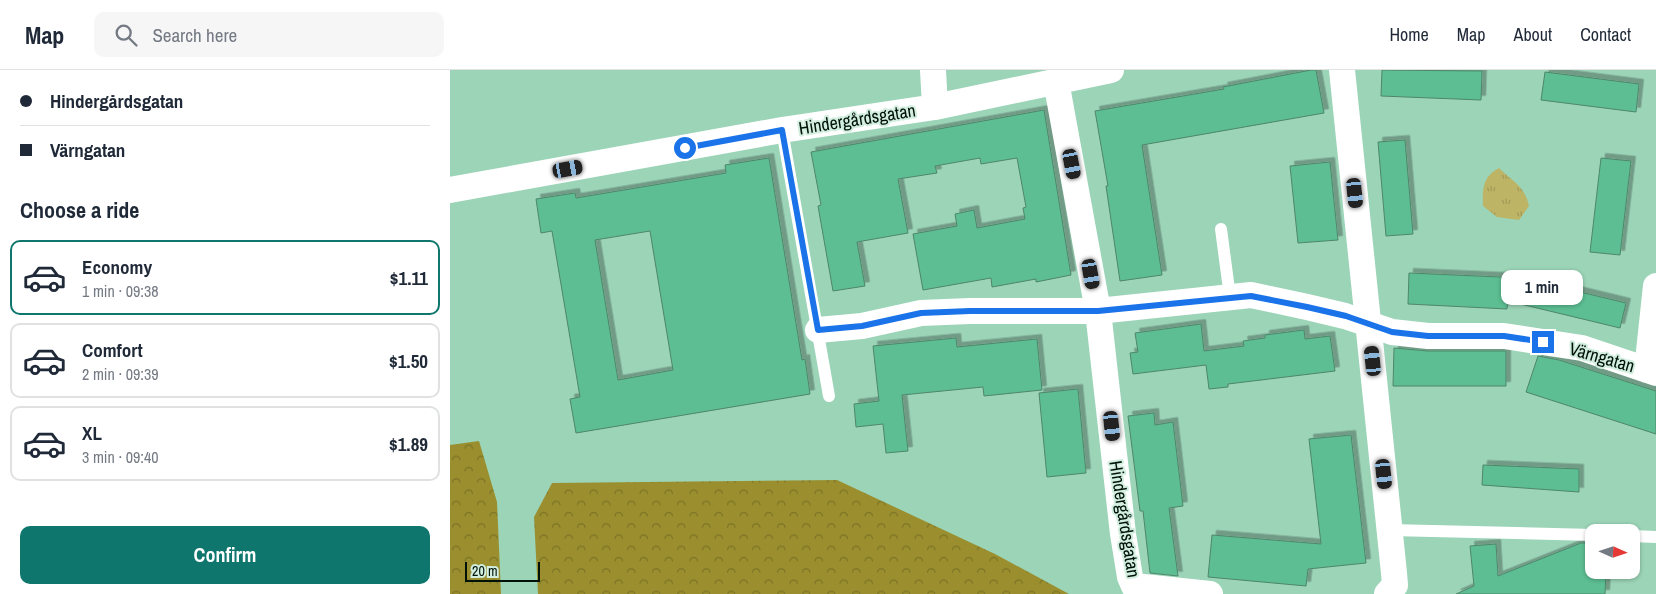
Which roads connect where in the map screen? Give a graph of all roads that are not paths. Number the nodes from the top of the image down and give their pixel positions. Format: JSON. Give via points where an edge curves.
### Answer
{"nodes":[{"id":1,"x":933,"y":70,"type":"edge"},
{"id":2,"x":1111,"y":70,"type":"edge"},
{"id":3,"x":1342,"y":70,"type":"edge"},
{"id":4,"x":1056,"y":81,"type":"junction"},
{"id":5,"x":935,"y":107,"type":"junction"},
{"id":6,"x":782,"y":130,"type":"junction"},
{"id":7,"x":450,"y":190,"type":"edge"},
{"id":8,"x":1221,"y":229,"type":"dead end"},
{"id":9,"x":1656,"y":286,"type":"edge"},
{"id":10,"x":1230,"y":297,"type":"junction"},
{"id":11,"x":1098,"y":311,"type":"junction"},
{"id":12,"x":1369,"y":324,"type":"junction"},
{"id":13,"x":818,"y":330,"type":"junction"},
{"id":14,"x":1652,"y":372,"type":"edge"},
{"id":15,"x":829,"y":396,"type":"dead end"},
{"id":16,"x":1390,"y":530,"type":"junction"},
{"id":17,"x":1585,"y":535,"type":"edge"},
{"id":18,"x":1640,"y":536,"type":"edge"},
{"id":19,"x":1656,"y":537,"type":"edge"},
{"id":20,"x":1210,"y":594,"type":"edge"},
{"id":21,"x":1386,"y":594,"type":"edge"}],
"edges":[{"from":1,"to":5,"type":"street"},
{"from":2,"to":4,"type":"street","name":"Hindergårdsgatan"},
{"from":3,"to":12,"type":"street"},
{"from":4,"to":5,"type":"street","name":"Hindergårdsgatan"},
{"from":4,"to":11,"type":"street","name":"Hindergårdsgatan"},
{"from":5,"to":6,"type":"street","name":"Hindergårdsgatan"},
{"from":6,"to":7,"type":"street","name":"Hindergårdsgatan"},
{"from":6,"to":13,"type":"lane"},
{"from":8,"to":10,"type":"lane"},
{"from":9,"to":14,"type":"street"},
{"from":10,"to":11,"type":"street","name":"Värngatan"},
{"from":10,"to":12,"type":"street","name":"Värngatan","via":[[1251,296]]},
{"from":11,"to":13,"type":"street","name":"Värngatan","via":[[921,313],[862,326]]},
{"from":11,"to":20,"type":"street","name":"Hindergårdsgatan","via":[[1130,577],[1134,586]]},
{"from":12,"to":14,"type":"street","name":"Värngatan","via":[[1392,332],[1428,336],[1504,336],[1582,348]]},
{"from":12,"to":16,"type":"street"},
{"from":13,"to":15,"type":"lane"},
{"from":16,"to":17,"type":"lane"},
{"from":16,"to":21,"type":"street","via":[[1395,585]]},
{"from":18,"to":19,"type":"lane"}]}
